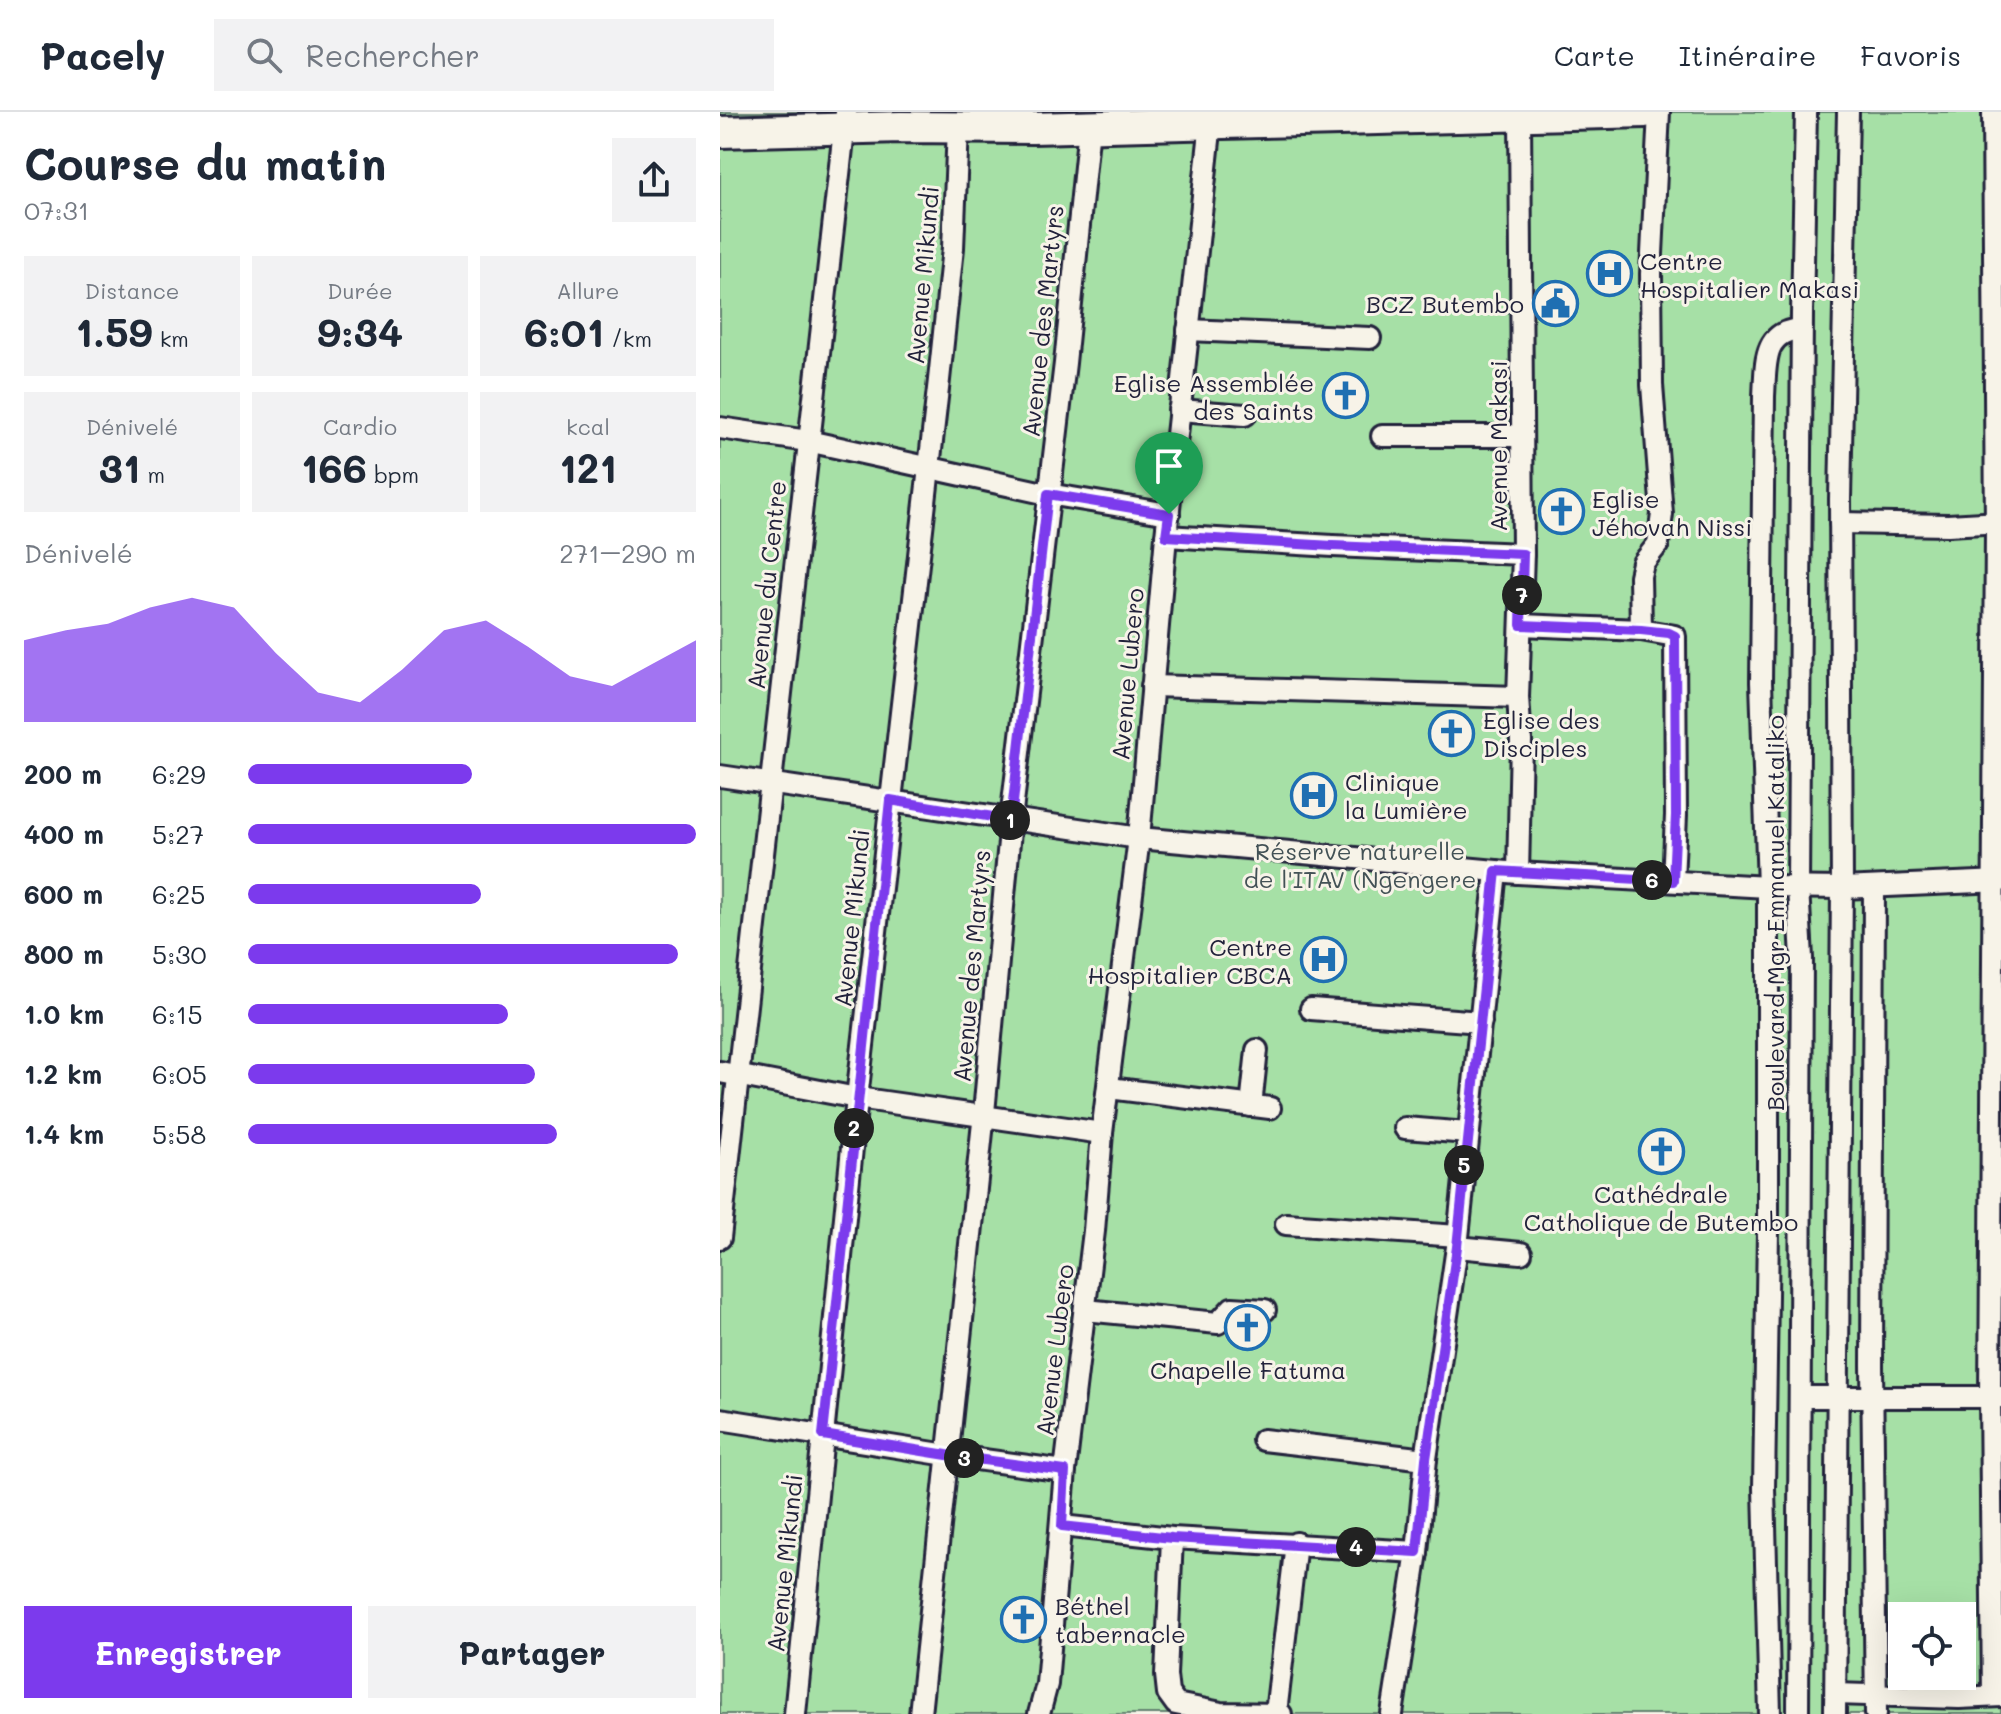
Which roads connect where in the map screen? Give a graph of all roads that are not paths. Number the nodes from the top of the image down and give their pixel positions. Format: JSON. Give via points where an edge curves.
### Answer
{"nodes":[{"id":1,"x":1645,"y":112,"type":"edge"},
{"id":2,"x":1659,"y":112,"type":"edge"},
{"id":3,"x":1806,"y":112,"type":"edge"},
{"id":4,"x":1848,"y":112,"type":"edge"},
{"id":5,"x":1993,"y":112,"type":"edge"},
{"id":6,"x":1520,"y":113,"type":"edge"},
{"id":7,"x":845,"y":121,"type":"edge"},
{"id":8,"x":1211,"y":122,"type":"junction"},
{"id":9,"x":1089,"y":127,"type":"junction"},
{"id":10,"x":958,"y":128,"type":"junction"},
{"id":11,"x":720,"y":132,"type":"edge"},
{"id":12,"x":1801,"y":329,"type":"junction"},
{"id":13,"x":1188,"y":330,"type":"junction"},
{"id":14,"x":1370,"y":338,"type":"dead end"},
{"id":15,"x":1179,"y":410,"type":"junction"},
{"id":16,"x":1245,"y":415,"type":"dead end"},
{"id":17,"x":720,"y":428,"type":"edge"},
{"id":18,"x":1382,"y":436,"type":"dead end"},
{"id":19,"x":1522,"y":436,"type":"junction"},
{"id":20,"x":808,"y":441,"type":"junction"},
{"id":21,"x":928,"y":469,"type":"junction"},
{"id":22,"x":1048,"y":494,"type":"junction"},
{"id":23,"x":1169,"y":514,"type":"junction"},
{"id":24,"x":1999,"y":522,"type":"edge"},
{"id":25,"x":1840,"y":523,"type":"junction"},
{"id":26,"x":1166,"y":536,"type":"junction"},
{"id":27,"x":1523,"y":554,"type":"junction"},
{"id":28,"x":1521,"y":625,"type":"junction"},
{"id":29,"x":1641,"y":630,"type":"junction"},
{"id":30,"x":1152,"y":686,"type":"junction"},
{"id":31,"x":1518,"y":697,"type":"junction"},
{"id":32,"x":720,"y":776,"type":"edge"},
{"id":33,"x":770,"y":783,"type":"junction"},
{"id":34,"x":890,"y":800,"type":"junction"},
{"id":35,"x":1011,"y":820,"type":"junction"},
{"id":36,"x":1139,"y":838,"type":"junction"},
{"id":37,"x":1496,"y":871,"type":"junction"},
{"id":38,"x":1518,"y":873,"type":"junction"},
{"id":39,"x":1673,"y":881,"type":"junction"},
{"id":40,"x":1998,"y":882,"type":"edge"},
{"id":41,"x":1768,"y":887,"type":"junction"},
{"id":42,"x":1798,"y":887,"type":"junction"},
{"id":43,"x":1874,"y":887,"type":"junction"},
{"id":44,"x":1842,"y":888,"type":"junction"},
{"id":45,"x":1801,"y":997,"type":"junction"},
{"id":46,"x":1767,"y":1003,"type":"junction"},
{"id":47,"x":1311,"y":1009,"type":"dead end"},
{"id":48,"x":1481,"y":1022,"type":"junction"},
{"id":49,"x":1257,"y":1050,"type":"dead end"},
{"id":50,"x":729,"y":1074,"type":"edge"},
{"id":51,"x":1109,"y":1088,"type":"junction"},
{"id":52,"x":857,"y":1098,"type":"junction"},
{"id":53,"x":983,"y":1117,"type":"junction"},
{"id":54,"x":1405,"y":1128,"type":"dead end"},
{"id":55,"x":1102,"y":1133,"type":"junction"},
{"id":56,"x":1468,"y":1133,"type":"junction"},
{"id":57,"x":1286,"y":1224,"type":"dead end"},
{"id":58,"x":720,"y":1238,"type":"edge"},
{"id":59,"x":1457,"y":1242,"type":"junction"},
{"id":60,"x":1521,"y":1253,"type":"dead end"},
{"id":61,"x":1085,"y":1310,"type":"junction"},
{"id":62,"x":1265,"y":1310,"type":"dead end"},
{"id":63,"x":1801,"y":1397,"type":"junction"},
{"id":64,"x":1838,"y":1397,"type":"junction"},
{"id":65,"x":1872,"y":1397,"type":"junction"},
{"id":66,"x":1996,"y":1397,"type":"edge"},
{"id":67,"x":720,"y":1419,"type":"edge"},
{"id":68,"x":823,"y":1435,"type":"junction"},
{"id":69,"x":1263,"y":1440,"type":"dead end"},
{"id":70,"x":947,"y":1455,"type":"junction"},
{"id":71,"x":1426,"y":1459,"type":"junction"},
{"id":72,"x":1065,"y":1471,"type":"junction"},
{"id":73,"x":1062,"y":1526,"type":"junction"},
{"id":74,"x":1172,"y":1538,"type":"junction"},
{"id":75,"x":1296,"y":1543,"type":"junction"},
{"id":76,"x":1417,"y":1552,"type":"junction"},
{"id":77,"x":1997,"y":1696,"type":"edge"},
{"id":78,"x":1835,"y":1704,"type":"edge"},
{"id":79,"x":1876,"y":1705,"type":"edge"},
{"id":80,"x":795,"y":1714,"type":"edge"},
{"id":81,"x":920,"y":1714,"type":"edge"},
{"id":82,"x":1039,"y":1714,"type":"edge"},
{"id":83,"x":1278,"y":1714,"type":"edge"},
{"id":84,"x":1392,"y":1714,"type":"edge"},
{"id":85,"x":1770,"y":1714,"type":"edge"},
{"id":86,"x":1798,"y":1714,"type":"edge"}],
"edges":[{"from":1,"to":6,"type":"highway"},
{"from":2,"to":29,"type":"street","via":[[1651,274],[1652,385],[1662,514],[1658,544],[1640,576]]},
{"from":3,"to":12,"type":"street","name":"Boulevard Mgr Emmanuel Kataliko"},
{"from":4,"to":25,"type":"street"},
{"from":5,"to":24,"type":"street"},
{"from":6,"to":8,"type":"highway"},
{"from":6,"to":19,"type":"street","name":"Avenue Makasi"},
{"from":7,"to":10,"type":"highway"},
{"from":7,"to":11,"type":"highway"},
{"from":7,"to":20,"type":"street","name":"Avenue du Centre"},
{"from":8,"to":9,"type":"highway"},
{"from":8,"to":13,"type":"street","name":"Avenue Lubero"},
{"from":9,"to":10,"type":"highway"},
{"from":9,"to":22,"type":"street","name":"Avenue des Martyrs"},
{"from":10,"to":21,"type":"street","name":"Avenue Mikundi","via":[[953,248]]},
{"from":12,"to":41,"type":"street","via":[[1778,334],[1767,357],[1764,396],[1761,682]]},
{"from":12,"to":42,"type":"street","name":"Boulevard Mgr Emmanuel Kataliko"},
{"from":13,"to":14,"type":"street"},
{"from":13,"to":15,"type":"street","name":"Avenue Lubero"},
{"from":15,"to":16,"type":"street"},
{"from":15,"to":23,"type":"street","name":"Avenue Lubero"},
{"from":17,"to":20,"type":"street"},
{"from":18,"to":19,"type":"street"},
{"from":19,"to":27,"type":"street","name":"Avenue Makasi"},
{"from":20,"to":21,"type":"street"},
{"from":20,"to":33,"type":"street","name":"Avenue du Centre"},
{"from":21,"to":22,"type":"street"},
{"from":21,"to":34,"type":"street","name":"Avenue Mikundi"},
{"from":22,"to":23,"type":"street"},
{"from":22,"to":35,"type":"street","name":"Avenue des Martyrs"},
{"from":23,"to":26,"type":"street","name":"Avenue Lubero"},
{"from":24,"to":25,"type":"street"},
{"from":24,"to":40,"type":"street"},
{"from":25,"to":44,"type":"street"},
{"from":26,"to":27,"type":"street"},
{"from":26,"to":30,"type":"street","name":"Avenue Lubero"},
{"from":27,"to":28,"type":"street","name":"Avenue Makasi"},
{"from":28,"to":29,"type":"street"},
{"from":28,"to":31,"type":"street","name":"Avenue Makasi"},
{"from":29,"to":39,"type":"street","via":[[1675,636]]},
{"from":30,"to":31,"type":"street"},
{"from":30,"to":36,"type":"street","name":"Avenue Lubero"},
{"from":31,"to":38,"type":"street","name":"Avenue Makasi"},
{"from":32,"to":33,"type":"street"},
{"from":33,"to":34,"type":"street"},
{"from":33,"to":50,"type":"street","name":"Avenue du Centre"},
{"from":34,"to":35,"type":"street"},
{"from":34,"to":52,"type":"street","name":"Avenue Mikundi"},
{"from":35,"to":36,"type":"street"},
{"from":35,"to":53,"type":"street","name":"Avenue des Martyrs"},
{"from":36,"to":37,"type":"street"},
{"from":36,"to":51,"type":"street","name":"Avenue Lubero"},
{"from":37,"to":38,"type":"street"},
{"from":37,"to":48,"type":"street"},
{"from":38,"to":39,"type":"street"},
{"from":39,"to":41,"type":"street"},
{"from":40,"to":43,"type":"street"},
{"from":40,"to":66,"type":"street"},
{"from":41,"to":42,"type":"street"},
{"from":41,"to":46,"type":"street"},
{"from":42,"to":44,"type":"street"},
{"from":42,"to":45,"type":"street","name":"Boulevard Mgr Emmanuel Kataliko"},
{"from":43,"to":44,"type":"street"},
{"from":43,"to":65,"type":"street"},
{"from":44,"to":64,"type":"street"},
{"from":45,"to":46,"type":"street"},
{"from":45,"to":63,"type":"street","name":"Boulevard Mgr Emmanuel Kataliko"},
{"from":46,"to":85,"type":"street","via":[[1764,1488]]},
{"from":47,"to":48,"type":"street"},
{"from":48,"to":56,"type":"street"},
{"from":49,"to":51,"type":"street","via":[[1261,1107]]},
{"from":50,"to":52,"type":"street"},
{"from":50,"to":58,"type":"street","name":"Avenue du Centre"},
{"from":51,"to":55,"type":"street","name":"Avenue Lubero"},
{"from":52,"to":53,"type":"street"},
{"from":52,"to":68,"type":"street","name":"Avenue Mikundi"},
{"from":53,"to":55,"type":"street"},
{"from":53,"to":70,"type":"street","name":"Avenue des Martyrs"},
{"from":54,"to":56,"type":"street"},
{"from":55,"to":61,"type":"street","name":"Avenue Lubero"},
{"from":56,"to":59,"type":"street"},
{"from":57,"to":59,"type":"street"},
{"from":59,"to":60,"type":"street"},
{"from":59,"to":71,"type":"street"},
{"from":61,"to":62,"type":"street","via":[[1218,1323],[1232,1308]]},
{"from":61,"to":72,"type":"street","name":"Avenue Lubero"},
{"from":63,"to":64,"type":"street"},
{"from":63,"to":86,"type":"street","name":"Boulevard Mgr Emmanuel Kataliko"},
{"from":64,"to":65,"type":"street"},
{"from":64,"to":78,"type":"street"},
{"from":65,"to":66,"type":"street"},
{"from":65,"to":79,"type":"street"},
{"from":66,"to":77,"type":"street"},
{"from":67,"to":68,"type":"street"},
{"from":68,"to":70,"type":"street"},
{"from":68,"to":80,"type":"street","name":"Avenue Mikundi"},
{"from":69,"to":71,"type":"street"},
{"from":70,"to":72,"type":"street"},
{"from":70,"to":81,"type":"street","name":"Avenue des Martyrs"},
{"from":71,"to":76,"type":"street"},
{"from":72,"to":73,"type":"street","name":"Avenue Lubero"},
{"from":73,"to":74,"type":"street"},
{"from":73,"to":82,"type":"street","name":"Avenue Lubero","via":[[1047,1684]]},
{"from":74,"to":75,"type":"street"},
{"from":74,"to":83,"type":"street","via":[[1168,1693],[1176,1704],[1221,1713]]},
{"from":75,"to":76,"type":"street"},
{"from":75,"to":83,"type":"street"},
{"from":76,"to":84,"type":"street"},
{"from":77,"to":79,"type":"street"},
{"from":78,"to":79,"type":"street"}]}
